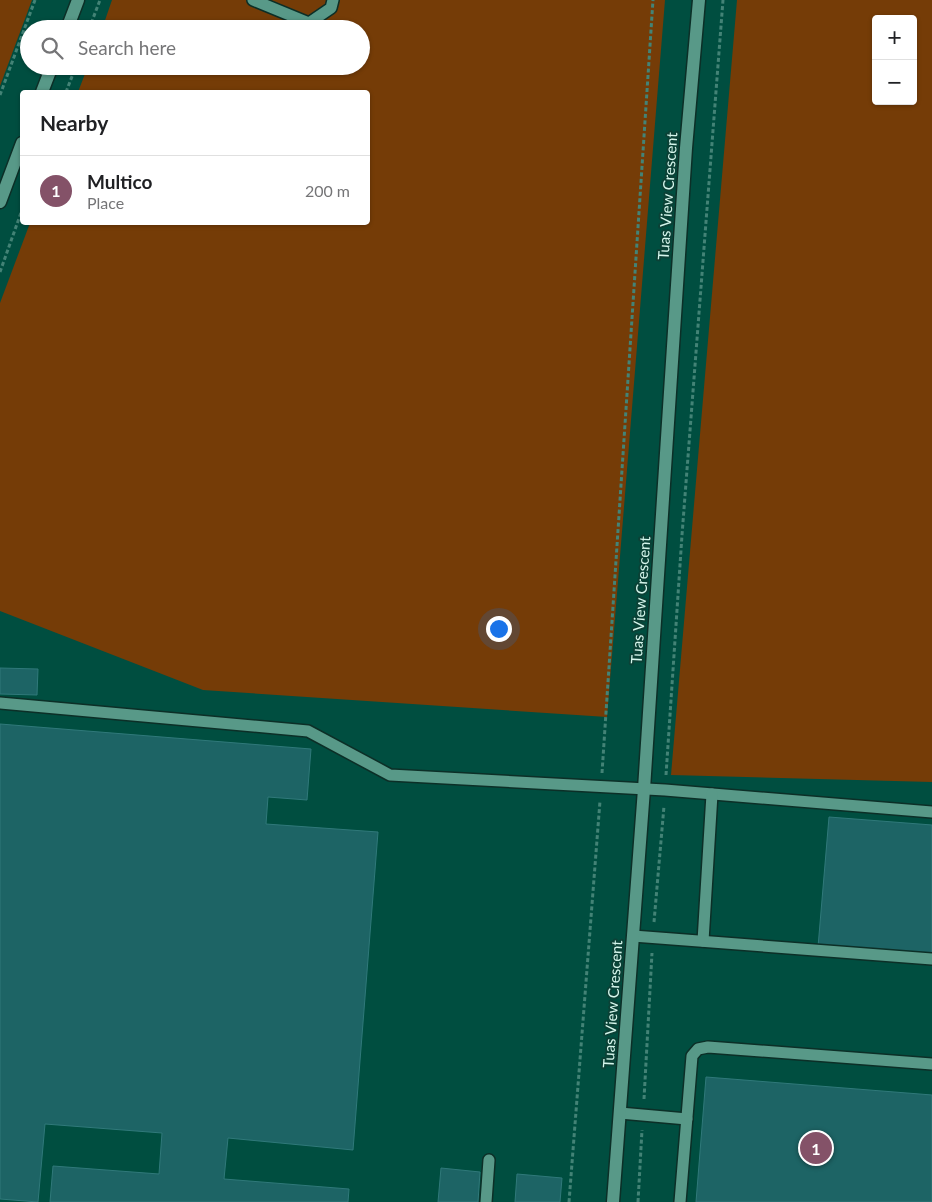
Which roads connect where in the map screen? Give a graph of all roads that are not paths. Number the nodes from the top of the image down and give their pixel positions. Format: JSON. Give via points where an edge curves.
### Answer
{"nodes":[{"id":1,"x":78,"y":0,"type":"edge"},
{"id":2,"x":253,"y":0,"type":"edge"},
{"id":3,"x":333,"y":0,"type":"edge"},
{"id":4,"x":699,"y":0,"type":"edge"},
{"id":5,"x":70,"y":20,"type":"edge"},
{"id":6,"x":302,"y":20,"type":"edge"},
{"id":7,"x":313,"y":20,"type":"edge"},
{"id":8,"x":49,"y":75,"type":"edge"},
{"id":9,"x":43,"y":90,"type":"edge"},
{"id":10,"x":20,"y":148,"type":"edge"},
{"id":11,"x":0,"y":202,"type":"edge"},
{"id":12,"x":0,"y":703,"type":"edge"},
{"id":13,"x":644,"y":789,"type":"junction"},
{"id":14,"x":712,"y":794,"type":"junction"},
{"id":15,"x":932,"y":812,"type":"edge"},
{"id":16,"x":633,"y":936,"type":"junction"},
{"id":17,"x":703,"y":941,"type":"junction"},
{"id":18,"x":932,"y":959,"type":"edge"},
{"id":19,"x":932,"y":1064,"type":"edge"},
{"id":20,"x":620,"y":1113,"type":"junction"},
{"id":21,"x":687,"y":1119,"type":"junction"},
{"id":22,"x":488,"y":1160,"type":"dead end"},
{"id":23,"x":486,"y":1202,"type":"edge"},
{"id":24,"x":613,"y":1202,"type":"edge"},
{"id":25,"x":680,"y":1202,"type":"edge"}],
"edges":[{"from":1,"to":5,"type":"street"},
{"from":2,"to":6,"type":"lane"},
{"from":3,"to":7,"type":"lane","via":[[331,8]]},
{"from":4,"to":13,"type":"street","name":"Tuas View Crescent","via":[[686,148]]},
{"from":8,"to":9,"type":"street"},
{"from":10,"to":11,"type":"street"},
{"from":12,"to":13,"type":"lane","via":[[308,730],[390,776]]},
{"from":13,"to":14,"type":"lane"},
{"from":13,"to":16,"type":"street","name":"Tuas View Crescent"},
{"from":14,"to":15,"type":"lane"},
{"from":14,"to":17,"type":"lane"},
{"from":16,"to":17,"type":"lane"},
{"from":16,"to":20,"type":"street","name":"Tuas View Crescent"},
{"from":17,"to":18,"type":"lane"},
{"from":19,"to":21,"type":"lane","via":[[708,1047],[698,1049],[692,1056]]},
{"from":20,"to":21,"type":"lane"},
{"from":20,"to":24,"type":"street","name":"Tuas View Crescent"},
{"from":21,"to":25,"type":"lane"},
{"from":22,"to":23,"type":"lane"}]}
